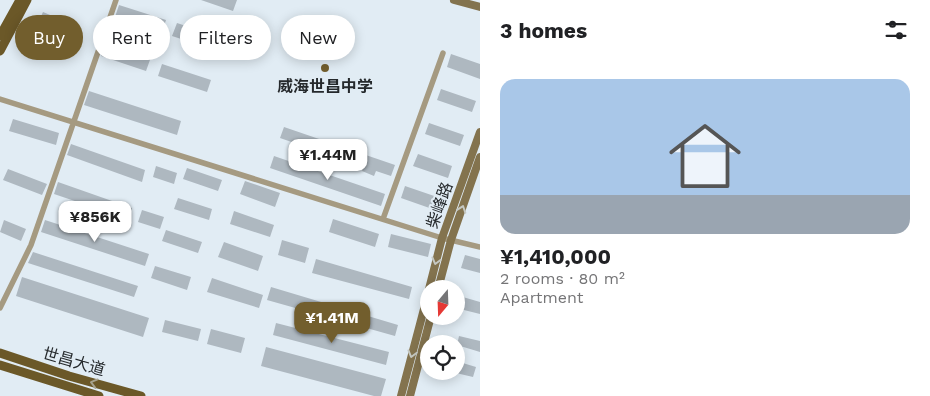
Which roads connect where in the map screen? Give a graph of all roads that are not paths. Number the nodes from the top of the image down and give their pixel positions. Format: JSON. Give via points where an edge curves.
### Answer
{"nodes":[{"id":1,"x":20,"y":0,"type":"edge"},
{"id":2,"x":27,"y":0,"type":"edge"},
{"id":3,"x":116,"y":0,"type":"edge"},
{"id":4,"x":454,"y":0,"type":"edge"},
{"id":5,"x":480,"y":7,"type":"edge"},
{"id":6,"x":0,"y":36,"type":"edge"},
{"id":7,"x":0,"y":51,"type":"edge"},
{"id":8,"x":443,"y":53,"type":"dead end"},
{"id":9,"x":0,"y":99,"type":"edge"},
{"id":10,"x":74,"y":122,"type":"junction"},
{"id":11,"x":480,"y":132,"type":"edge"},
{"id":12,"x":480,"y":157,"type":"edge"},
{"id":13,"x":383,"y":219,"type":"junction"},
{"id":14,"x":442,"y":238,"type":"junction"},
{"id":15,"x":451,"y":240,"type":"junction"},
{"id":16,"x":480,"y":247,"type":"edge"},
{"id":17,"x":431,"y":280,"type":"edge"},
{"id":18,"x":440,"y":280,"type":"edge"},
{"id":19,"x":0,"y":308,"type":"edge"},
{"id":20,"x":420,"y":323,"type":"edge"},
{"id":21,"x":429,"y":325,"type":"edge"},
{"id":22,"x":0,"y":353,"type":"edge"},
{"id":23,"x":0,"y":365,"type":"edge"},
{"id":24,"x":100,"y":396,"type":"edge"},
{"id":25,"x":141,"y":396,"type":"edge"},
{"id":26,"x":401,"y":396,"type":"edge"},
{"id":27,"x":410,"y":396,"type":"edge"}],
"edges":[{"from":1,"to":6,"type":"main road"},
{"from":2,"to":7,"type":"main road"},
{"from":3,"to":10,"type":"street"},
{"from":4,"to":5,"type":"street"},
{"from":8,"to":13,"type":"street"},
{"from":9,"to":10,"type":"street"},
{"from":10,"to":13,"type":"street"},
{"from":10,"to":19,"type":"street","via":[[31,245]]},
{"from":11,"to":14,"type":"street","name":"柴峰路"},
{"from":15,"to":12,"type":"street","name":"柴峰路","one_way":true},
{"from":13,"to":14,"type":"street"},
{"from":14,"to":15,"type":"street"},
{"from":14,"to":17,"type":"street","name":"柴峰路","one_way":true},
{"from":15,"to":16,"type":"street"},
{"from":15,"to":18,"type":"street","name":"柴峰路"},
{"from":20,"to":26,"type":"street","name":"柴峰路","one_way":true},
{"from":21,"to":27,"type":"street"},
{"from":25,"to":22,"type":"main road","name":"世昌大道","one_way":true},
{"from":23,"to":24,"type":"main road","name":"世昌大道"}]}
